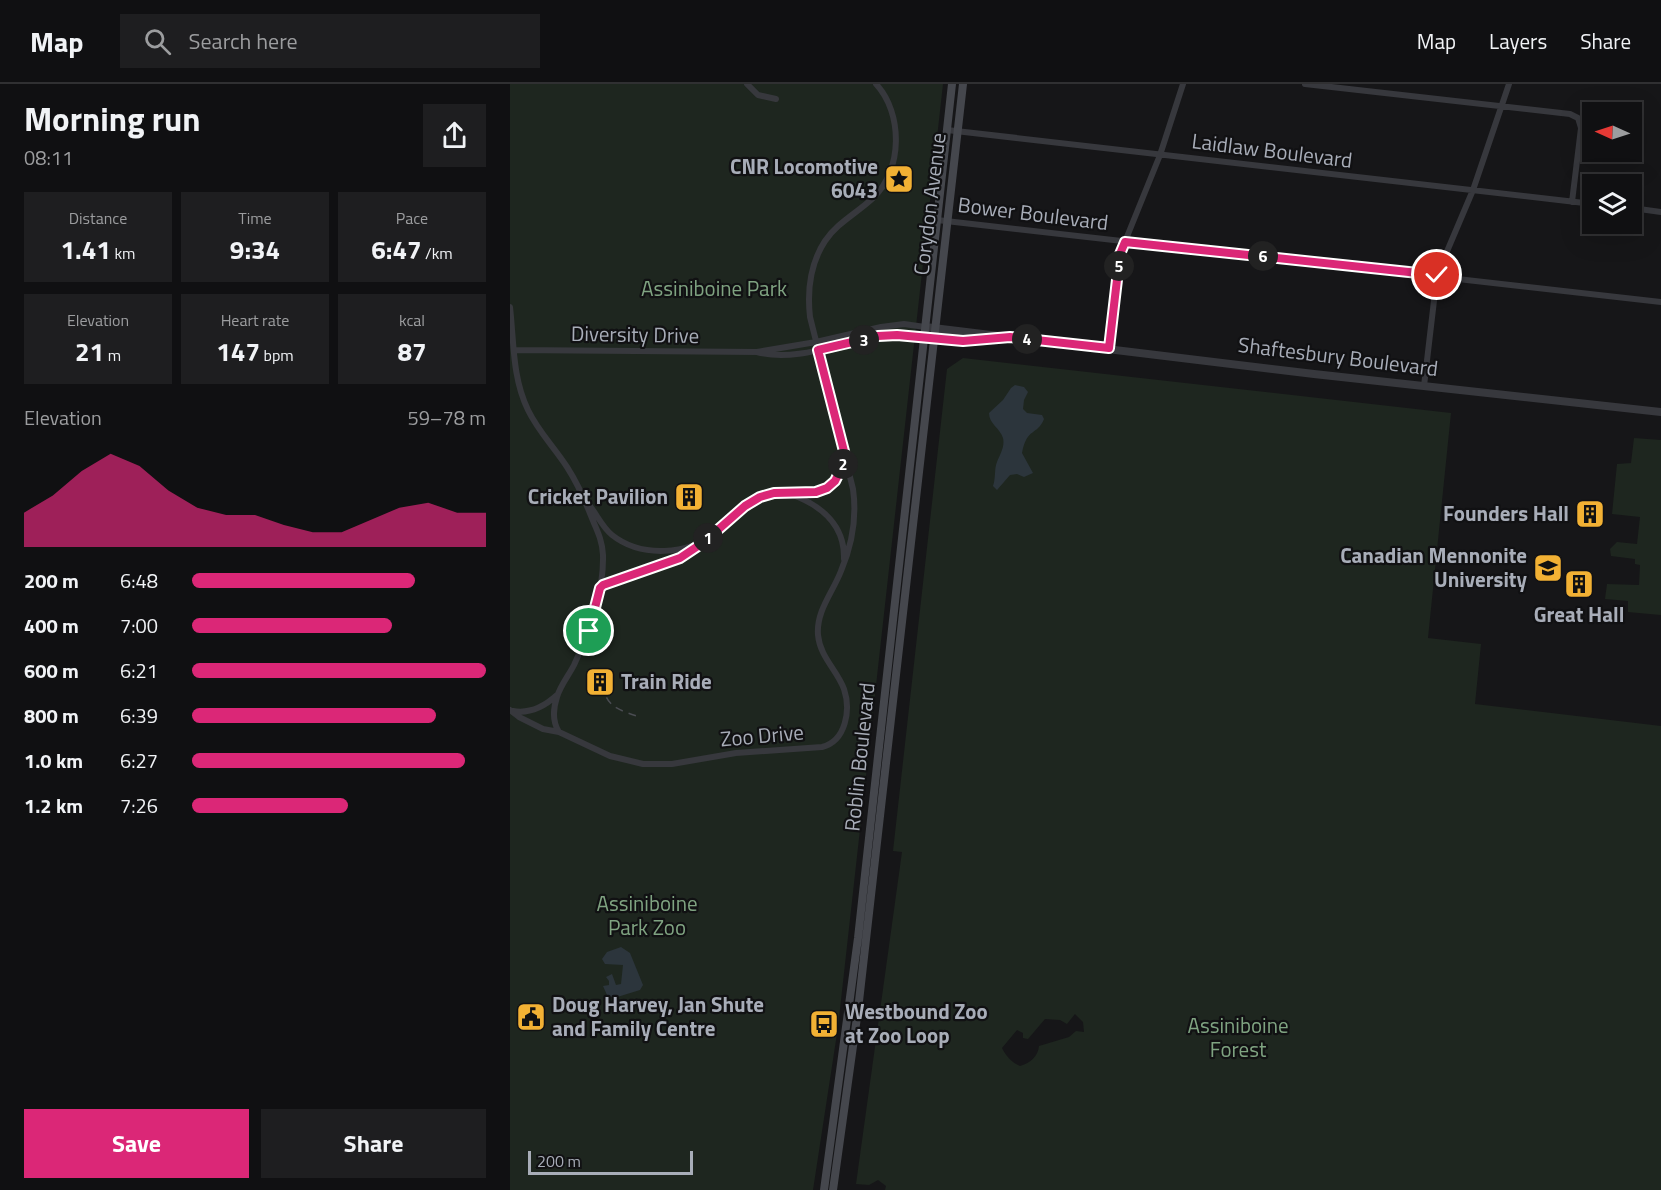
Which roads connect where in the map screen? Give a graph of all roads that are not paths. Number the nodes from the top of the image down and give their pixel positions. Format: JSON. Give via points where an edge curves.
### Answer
{"nodes":[{"id":1,"x":747,"y":84,"type":"edge"},
{"id":2,"x":876,"y":84,"type":"edge"},
{"id":3,"x":952,"y":84,"type":"edge"},
{"id":4,"x":963,"y":84,"type":"edge"},
{"id":5,"x":1183,"y":84,"type":"edge"},
{"id":6,"x":1305,"y":84,"type":"edge"},
{"id":7,"x":1509,"y":84,"type":"edge"},
{"id":8,"x":776,"y":99,"type":"dead end"},
{"id":9,"x":1502,"y":106,"type":"junction"},
{"id":10,"x":947,"y":130,"type":"junction"},
{"id":11,"x":957,"y":132,"type":"junction"},
{"id":12,"x":1160,"y":155,"type":"junction"},
{"id":13,"x":1473,"y":190,"type":"junction"},
{"id":14,"x":1572,"y":202,"type":"junction"},
{"id":15,"x":1582,"y":203,"type":"edge"},
{"id":16,"x":1642,"y":209,"type":"edge"},
{"id":17,"x":1661,"y":212,"type":"edge"},
{"id":18,"x":937,"y":220,"type":"junction"},
{"id":19,"x":947,"y":221,"type":"junction"},
{"id":20,"x":1125,"y":242,"type":"junction"},
{"id":21,"x":1437,"y":275,"type":"junction"},
{"id":22,"x":1661,"y":302,"type":"edge"},
{"id":23,"x":510,"y":307,"type":"edge"},
{"id":24,"x":930,"y":328,"type":"junction"},
{"id":25,"x":1010,"y":337,"type":"junction"},
{"id":26,"x":929,"y":338,"type":"junction"},
{"id":27,"x":816,"y":342,"type":"junction"},
{"id":28,"x":1109,"y":348,"type":"junction"},
{"id":29,"x":514,"y":350,"type":"junction"},
{"id":30,"x":818,"y":350,"type":"junction"},
{"id":31,"x":757,"y":352,"type":"junction"},
{"id":32,"x":1424,"y":386,"type":"junction"},
{"id":33,"x":1661,"y":412,"type":"edge"},
{"id":34,"x":846,"y":459,"type":"junction"},
{"id":35,"x":790,"y":493,"type":"junction"},
{"id":36,"x":586,"y":501,"type":"junction"},
{"id":37,"x":704,"y":542,"type":"junction"},
{"id":38,"x":844,"y":563,"type":"junction"},
{"id":39,"x":600,"y":588,"type":"junction"},
{"id":40,"x":558,"y":694,"type":"junction"},
{"id":41,"x":511,"y":711,"type":"edge"},
{"id":42,"x":559,"y":732,"type":"junction"},
{"id":43,"x":824,"y":1190,"type":"edge"},
{"id":44,"x":833,"y":1190,"type":"edge"}],
"edges":[{"from":1,"to":8,"type":"street","via":[[758,95]]},
{"from":2,"to":27,"type":"street","name":"Zoo Drive","via":[[888,100],[894,122],[891,167],[874,197],[828,237],[814,263],[809,299]]},
{"from":3,"to":10,"type":"main road","name":"Corydon Avenue"},
{"from":4,"to":11,"type":"main road","name":"Corydon Avenue"},
{"from":5,"to":12,"type":"street"},
{"from":6,"to":9,"type":"street"},
{"from":7,"to":9,"type":"street"},
{"from":9,"to":13,"type":"street"},
{"from":9,"to":14,"type":"street","via":[[1578,118],[1581,128]]},
{"from":10,"to":11,"type":"street","name":"Laidlaw Boulevard"},
{"from":10,"to":18,"type":"main road","name":"Corydon Avenue"},
{"from":11,"to":12,"type":"street","name":"Laidlaw Boulevard"},
{"from":11,"to":19,"type":"main road","name":"Corydon Avenue"},
{"from":12,"to":13,"type":"street","name":"Laidlaw Boulevard"},
{"from":12,"to":20,"type":"street"},
{"from":13,"to":14,"type":"street","name":"Laidlaw Boulevard"},
{"from":13,"to":21,"type":"street"},
{"from":14,"to":15,"type":"street","name":"Laidlaw Boulevard"},
{"from":16,"to":17,"type":"street"},
{"from":18,"to":19,"type":"street","name":"Bower Boulevard"},
{"from":18,"to":24,"type":"main road","name":"Corydon Avenue"},
{"from":19,"to":20,"type":"street","name":"Bower Boulevard"},
{"from":19,"to":24,"type":"main road","name":"Corydon Avenue"},
{"from":20,"to":21,"type":"street","name":"Bower Boulevard"},
{"from":20,"to":28,"type":"street","via":[[1120,254]]},
{"from":21,"to":22,"type":"street","name":"Bower Boulevard"},
{"from":21,"to":32,"type":"street"},
{"from":23,"to":29,"type":"street"},
{"from":24,"to":25,"type":"street","name":"Shaftesbury Boulevard"},
{"from":24,"to":26,"type":"main road","name":"Roblin Boulevard"},
{"from":24,"to":27,"type":"street","name":"Diversity Drive","via":[[904,324]]},
{"from":25,"to":26,"type":"street","name":"Shaftesbury Boulevard","via":[[963,341]]},
{"from":25,"to":28,"type":"street","name":"Shaftesbury Boulevard"},
{"from":26,"to":30,"type":"street","name":"Diversity Drive","via":[[887,335]]},
{"from":26,"to":43,"type":"main road","name":"Roblin Boulevard"},
{"from":26,"to":44,"type":"main road","name":"Roblin Boulevard","via":[[858,1010]]},
{"from":27,"to":30,"type":"street","name":"Zoo Drive"},
{"from":27,"to":31,"type":"street","name":"Diversity Drive"},
{"from":28,"to":32,"type":"street","name":"Shaftesbury Boulevard"},
{"from":29,"to":31,"type":"street","name":"Diversity Drive"},
{"from":29,"to":36,"type":"street","via":[[528,410]]},
{"from":30,"to":31,"type":"street","name":"Diversity Drive","via":[[767,355]]},
{"from":30,"to":34,"type":"street","name":"Zoo Drive"},
{"from":32,"to":33,"type":"street","name":"Shaftesbury Boulevard"},
{"from":34,"to":35,"type":"street","via":[[827,488],[809,494]]},
{"from":34,"to":38,"type":"street","name":"Zoo Drive","via":[[855,511]]},
{"from":35,"to":37,"type":"street","via":[[774,493],[752,501]]},
{"from":35,"to":38,"type":"street","via":[[815,505],[830,519],[843,542]]},
{"from":36,"to":37,"type":"street","via":[[609,532],[633,546],[665,551]]},
{"from":36,"to":39,"type":"street","via":[[602,544]]},
{"from":37,"to":39,"type":"street","via":[[671,562]]},
{"from":38,"to":42,"type":"street","name":"Zoo Drive","via":[[818,626],[822,650],[846,698],[844,725],[831,744],[652,765],[610,756]]},
{"from":39,"to":40,"type":"street","via":[[589,631]]},
{"from":40,"to":41,"type":"street","via":[[535,709]]},
{"from":40,"to":42,"type":"street","via":[[554,717]]},
{"from":41,"to":42,"type":"street","name":"Zoo Drive","via":[[543,729]]}]}
